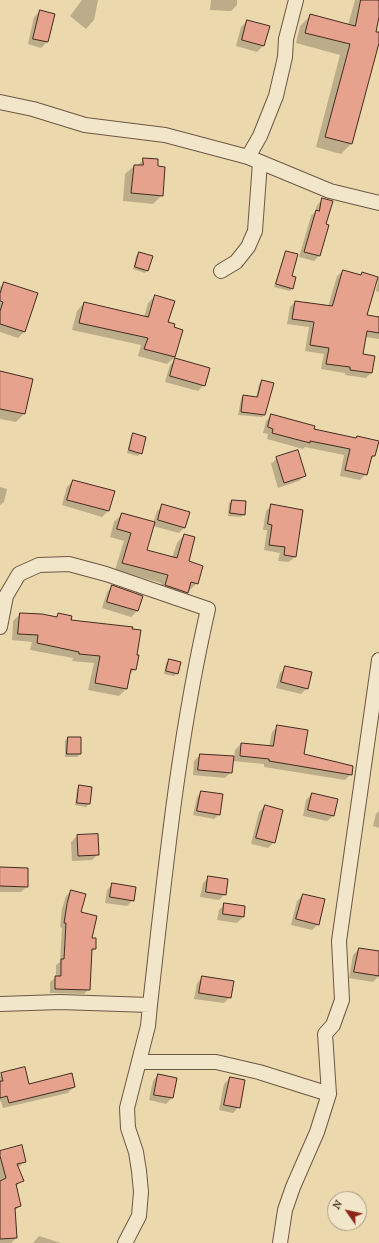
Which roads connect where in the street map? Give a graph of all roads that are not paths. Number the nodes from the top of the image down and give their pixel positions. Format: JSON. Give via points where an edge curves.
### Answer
{"nodes":[{"id":1,"x":296,"y":0,"type":"edge"},
{"id":2,"x":0,"y":102,"type":"edge"},
{"id":3,"x":254,"y":160,"type":"junction"},
{"id":4,"x":379,"y":203,"type":"edge"},
{"id":5,"x":221,"y":271,"type":"dead end"},
{"id":6,"x":0,"y":627,"type":"edge"},
{"id":7,"x":379,"y":660,"type":"edge"},
{"id":8,"x":0,"y":1004,"type":"edge"},
{"id":9,"x":150,"y":1005,"type":"junction"},
{"id":10,"x":139,"y":1062,"type":"junction"},
{"id":11,"x":329,"y":1094,"type":"junction"},
{"id":12,"x":126,"y":1243,"type":"edge"},
{"id":13,"x":280,"y":1243,"type":"edge"}],
"edges":[{"from":1,"to":3,"type":"street","via":[[276,96],[260,136]]},
{"from":2,"to":3,"type":"street","via":[[85,125],[165,136]]},
{"from":3,"to":4,"type":"street","via":[[330,191]]},
{"from":3,"to":5,"type":"street","via":[[255,230],[248,247],[236,262]]},
{"from":6,"to":9,"type":"street","via":[[6,596],[19,574],[39,566],[69,564],[208,609],[195,667],[175,794]]},
{"from":7,"to":11,"type":"street","via":[[339,941],[342,1000],[333,1025],[325,1034]]},
{"from":8,"to":9,"type":"street","via":[[60,1002]]},
{"from":9,"to":10,"type":"street","via":[[148,1026]]},
{"from":10,"to":11,"type":"street","via":[[216,1062],[259,1072]]},
{"from":10,"to":12,"type":"street","via":[[127,1115],[128,1128],[136,1152],[141,1192],[139,1216]]},
{"from":11,"to":13,"type":"street","via":[[317,1132],[287,1204]]}]}
